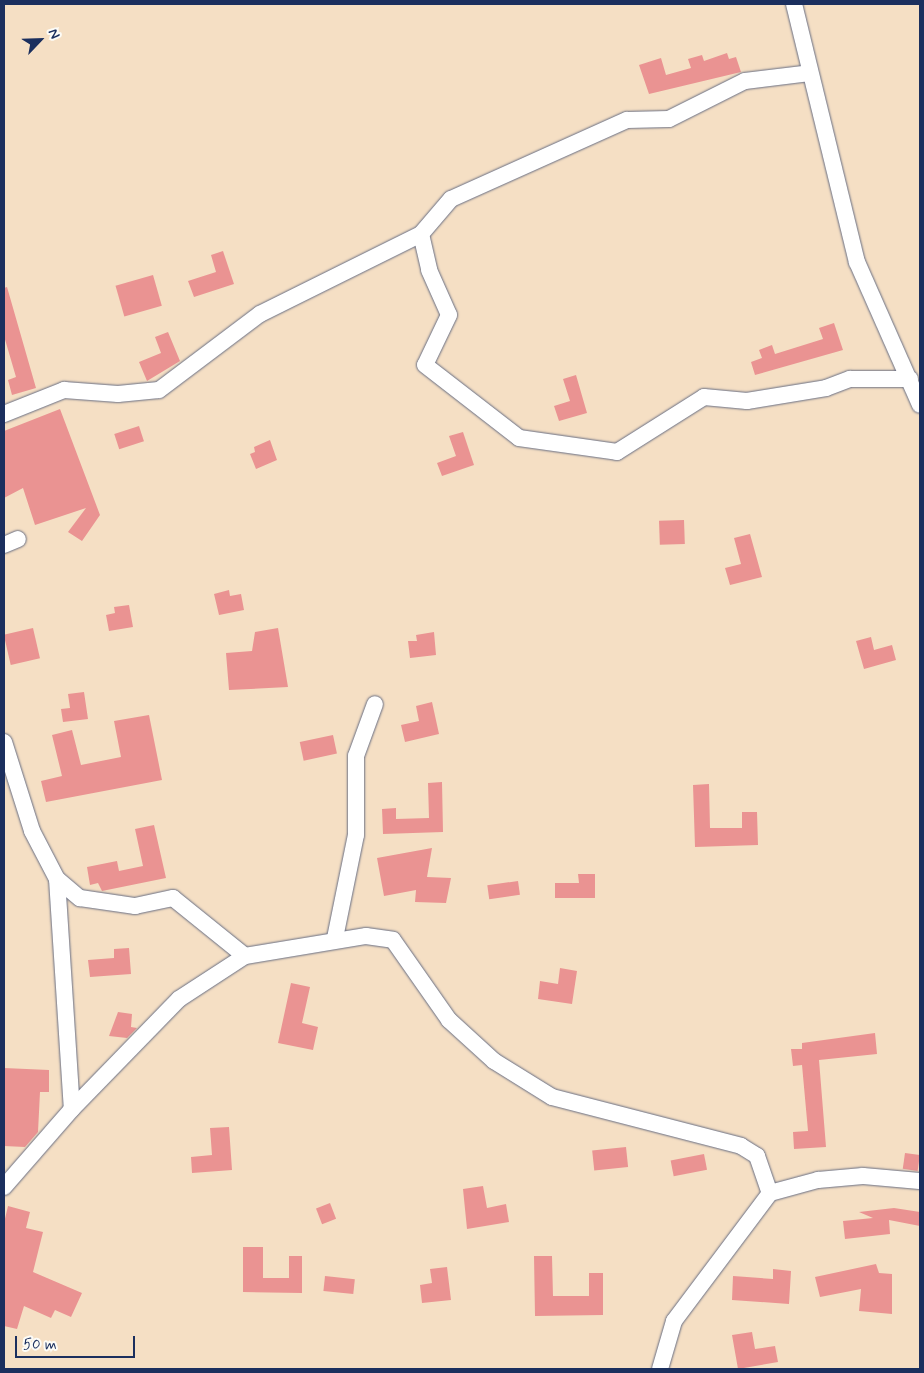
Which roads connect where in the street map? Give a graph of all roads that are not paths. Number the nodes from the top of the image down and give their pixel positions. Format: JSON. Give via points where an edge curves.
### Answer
{"nodes":[{"id":1,"x":794,"y":4,"type":"edge"},
{"id":2,"x":810,"y":73,"type":"junction"},
{"id":3,"x":421,"y":234,"type":"junction"},
{"id":4,"x":910,"y":379,"type":"junction"},
{"id":5,"x":920,"y":405,"type":"edge"},
{"id":6,"x":4,"y":414,"type":"edge"},
{"id":7,"x":375,"y":704,"type":"dead end"},
{"id":8,"x":4,"y":743,"type":"edge"},
{"id":9,"x":57,"y":879,"type":"junction"},
{"id":10,"x":335,"y":938,"type":"junction"},
{"id":11,"x":244,"y":956,"type":"junction"},
{"id":12,"x":72,"y":1109,"type":"junction"},
{"id":13,"x":920,"y":1181,"type":"edge"},
{"id":14,"x":4,"y":1187,"type":"edge"},
{"id":15,"x":770,"y":1193,"type":"junction"},
{"id":16,"x":660,"y":1369,"type":"edge"}],
"edges":[{"from":1,"to":2,"type":"street"},
{"from":2,"to":3,"type":"street","via":[[745,81],[669,119],[627,120],[451,198]]},
{"from":2,"to":4,"type":"street","via":[[858,262]]},
{"from":3,"to":4,"type":"street","via":[[429,270],[450,314],[425,366],[519,438],[617,452],[704,397],[747,401],[826,388],[850,378]]},
{"from":3,"to":6,"type":"street","via":[[260,314],[159,390],[118,394],[64,390]]},
{"from":4,"to":5,"type":"street"},
{"from":7,"to":10,"type":"street","via":[[356,756],[356,835]]},
{"from":8,"to":9,"type":"street","via":[[32,831]]},
{"from":9,"to":11,"type":"street","via":[[80,898],[135,906],[173,898]]},
{"from":9,"to":12,"type":"street"},
{"from":10,"to":11,"type":"street"},
{"from":10,"to":15,"type":"street","via":[[366,936],[393,940],[450,1020],[494,1061],[552,1097],[741,1146],[758,1156]]},
{"from":11,"to":12,"type":"street","via":[[179,999]]},
{"from":12,"to":14,"type":"street"},
{"from":13,"to":15,"type":"street","via":[[863,1176],[818,1180]]},
{"from":15,"to":16,"type":"street","via":[[674,1321]]}]}
